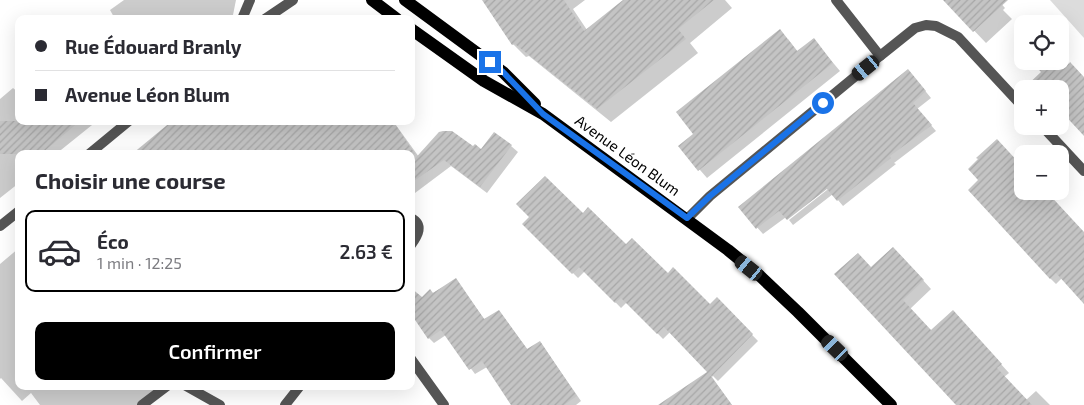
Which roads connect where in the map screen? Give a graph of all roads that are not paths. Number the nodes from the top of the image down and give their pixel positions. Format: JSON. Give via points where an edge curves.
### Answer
{"nodes":[{"id":1,"x":250,"y":0,"type":"edge"},
{"id":2,"x":293,"y":0,"type":"edge"},
{"id":3,"x":372,"y":0,"type":"edge"},
{"id":4,"x":405,"y":0,"type":"edge"},
{"id":5,"x":836,"y":0,"type":"edge"},
{"id":6,"x":244,"y":15,"type":"edge"},
{"id":7,"x":271,"y":15,"type":"edge"},
{"id":8,"x":392,"y":15,"type":"edge"},
{"id":9,"x":415,"y":32,"type":"edge"},
{"id":10,"x":880,"y":56,"type":"junction"},
{"id":11,"x":1014,"y":97,"type":"edge"},
{"id":12,"x":543,"y":114,"type":"junction"},
{"id":13,"x":124,"y":125,"type":"edge"},
{"id":14,"x":1050,"y":135,"type":"edge"},
{"id":15,"x":94,"y":150,"type":"edge"},
{"id":16,"x":1084,"y":171,"type":"edge"},
{"id":17,"x":15,"y":214,"type":"edge"},
{"id":18,"x":687,"y":218,"type":"junction"},
{"id":19,"x":415,"y":221,"type":"edge"},
{"id":20,"x":0,"y":226,"type":"edge"},
{"id":21,"x":415,"y":239,"type":"edge"},
{"id":22,"x":415,"y":365,"type":"edge"},
{"id":23,"x":162,"y":390,"type":"edge"},
{"id":24,"x":193,"y":390,"type":"edge"},
{"id":25,"x":297,"y":390,"type":"edge"},
{"id":26,"x":142,"y":405,"type":"edge"},
{"id":27,"x":220,"y":405,"type":"edge"},
{"id":28,"x":285,"y":405,"type":"edge"},
{"id":29,"x":444,"y":405,"type":"edge"},
{"id":30,"x":892,"y":405,"type":"edge"}],
"edges":[{"from":1,"to":6,"type":"street"},
{"from":2,"to":7,"type":"street"},
{"from":3,"to":8,"type":"main road"},
{"from":4,"to":12,"type":"main road","name":"Avenue Léon Blum","via":[[503,72]]},
{"from":5,"to":10,"type":"street"},
{"from":9,"to":12,"type":"main road","name":"Avenue Léon Blum","via":[[484,81]]},
{"from":10,"to":11,"type":"street","via":[[915,28],[936,26],[958,37]]},
{"from":10,"to":18,"type":"street"},
{"from":12,"to":18,"type":"main road","name":"Avenue Léon Blum"},
{"from":13,"to":15,"type":"street"},
{"from":14,"to":16,"type":"street"},
{"from":17,"to":20,"type":"street"},
{"from":18,"to":30,"type":"main road","name":"Avenue Léon Blum","via":[[760,276]]},
{"from":19,"to":21,"type":"street","via":[[419,229]]},
{"from":22,"to":29,"type":"street"},
{"from":23,"to":26,"type":"street"},
{"from":24,"to":27,"type":"street"},
{"from":25,"to":28,"type":"street"}]}
